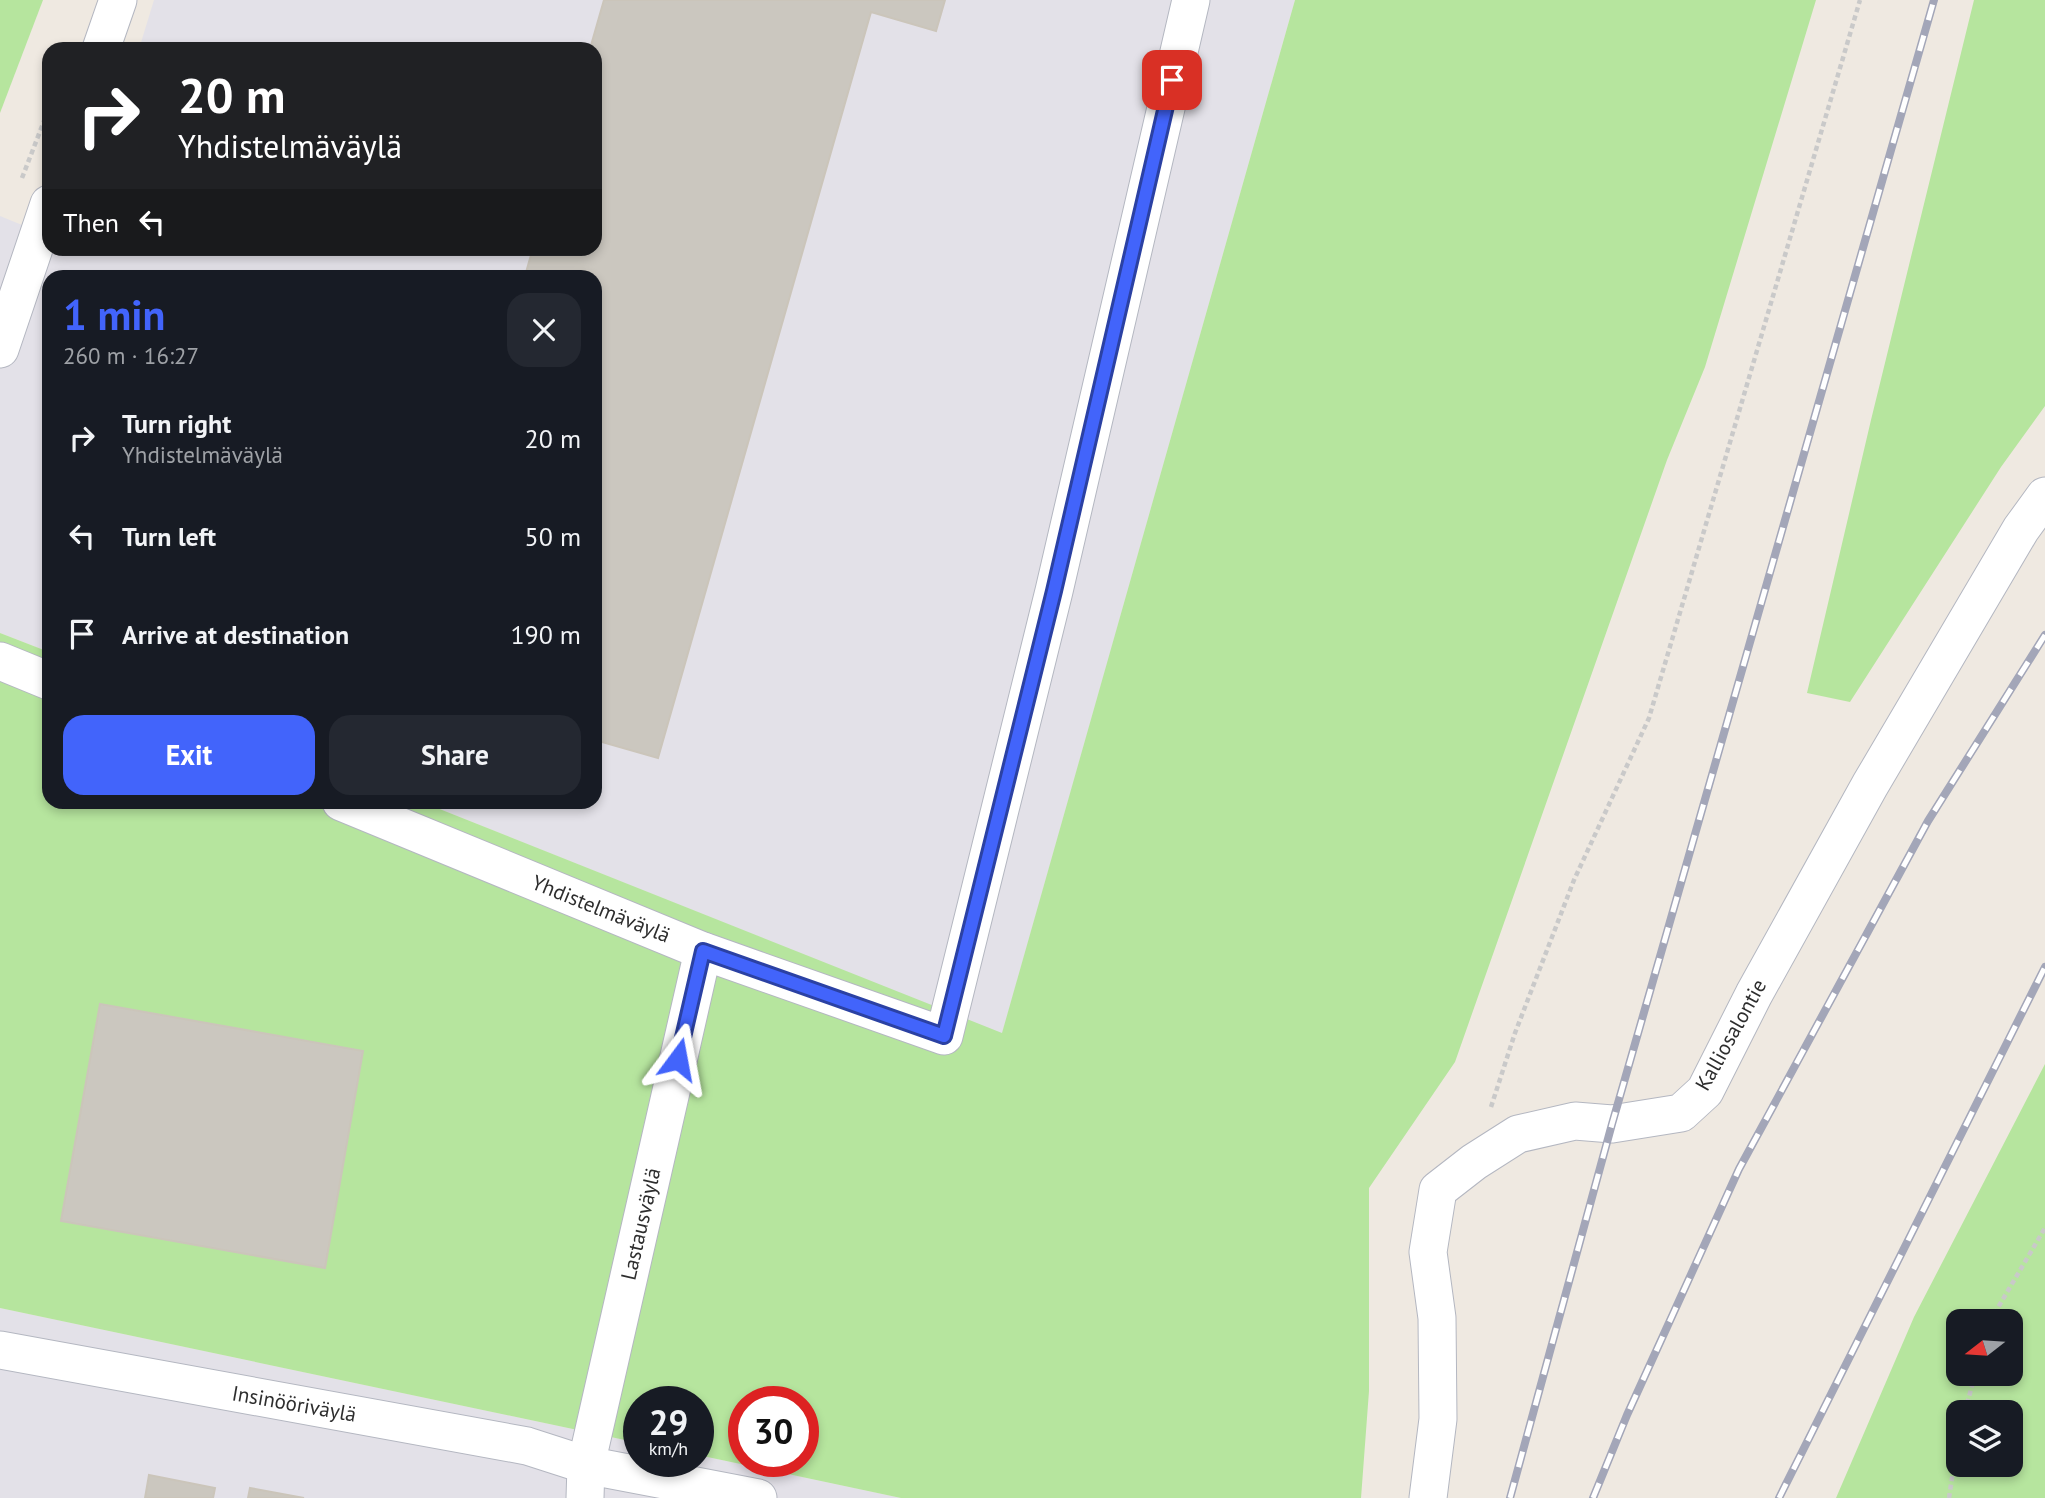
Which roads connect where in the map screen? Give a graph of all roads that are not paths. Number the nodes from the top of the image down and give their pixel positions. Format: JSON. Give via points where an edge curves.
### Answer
{"nodes":[{"id":1,"x":118,"y":0,"type":"edge"},
{"id":2,"x":1191,"y":0,"type":"edge"},
{"id":3,"x":103,"y":42,"type":"edge"},
{"id":4,"x":42,"y":225,"type":"edge"},
{"id":5,"x":0,"y":349,"type":"edge"},
{"id":6,"x":2045,"y":496,"type":"edge"},
{"id":7,"x":0,"y":661,"type":"edge"},
{"id":8,"x":42,"y":678,"type":"edge"},
{"id":9,"x":358,"y":809,"type":"edge"},
{"id":10,"x":703,"y":951,"type":"junction"},
{"id":11,"x":0,"y":1350,"type":"edge"},
{"id":12,"x":585,"y":1481,"type":"edge"},
{"id":13,"x":758,"y":1498,"type":"edge"},
{"id":14,"x":1428,"y":1498,"type":"edge"}],
"edges":[{"from":1,"to":3,"type":"street"},
{"from":2,"to":10,"type":"street","name":"Yhdistelmäväylä","via":[[1054,591],[944,1036]]},
{"from":4,"to":5,"type":"street"},
{"from":6,"to":14,"type":"street","name":"Kalliosalontie","via":[[1870,785],[1705,1091],[1681,1112],[1612,1124],[1575,1121],[1518,1134],[1438,1191],[1428,1252],[1437,1318],[1438,1419]]},
{"from":7,"to":8,"type":"street"},
{"from":9,"to":10,"type":"street","name":"Yhdistelmäväylä"},
{"from":10,"to":12,"type":"street","name":"Lastausväylä"},
{"from":11,"to":12,"type":"street","name":"Insinööriväylä","via":[[527,1447]]},
{"from":12,"to":13,"type":"street","name":"Insinööriväylä"}]}
